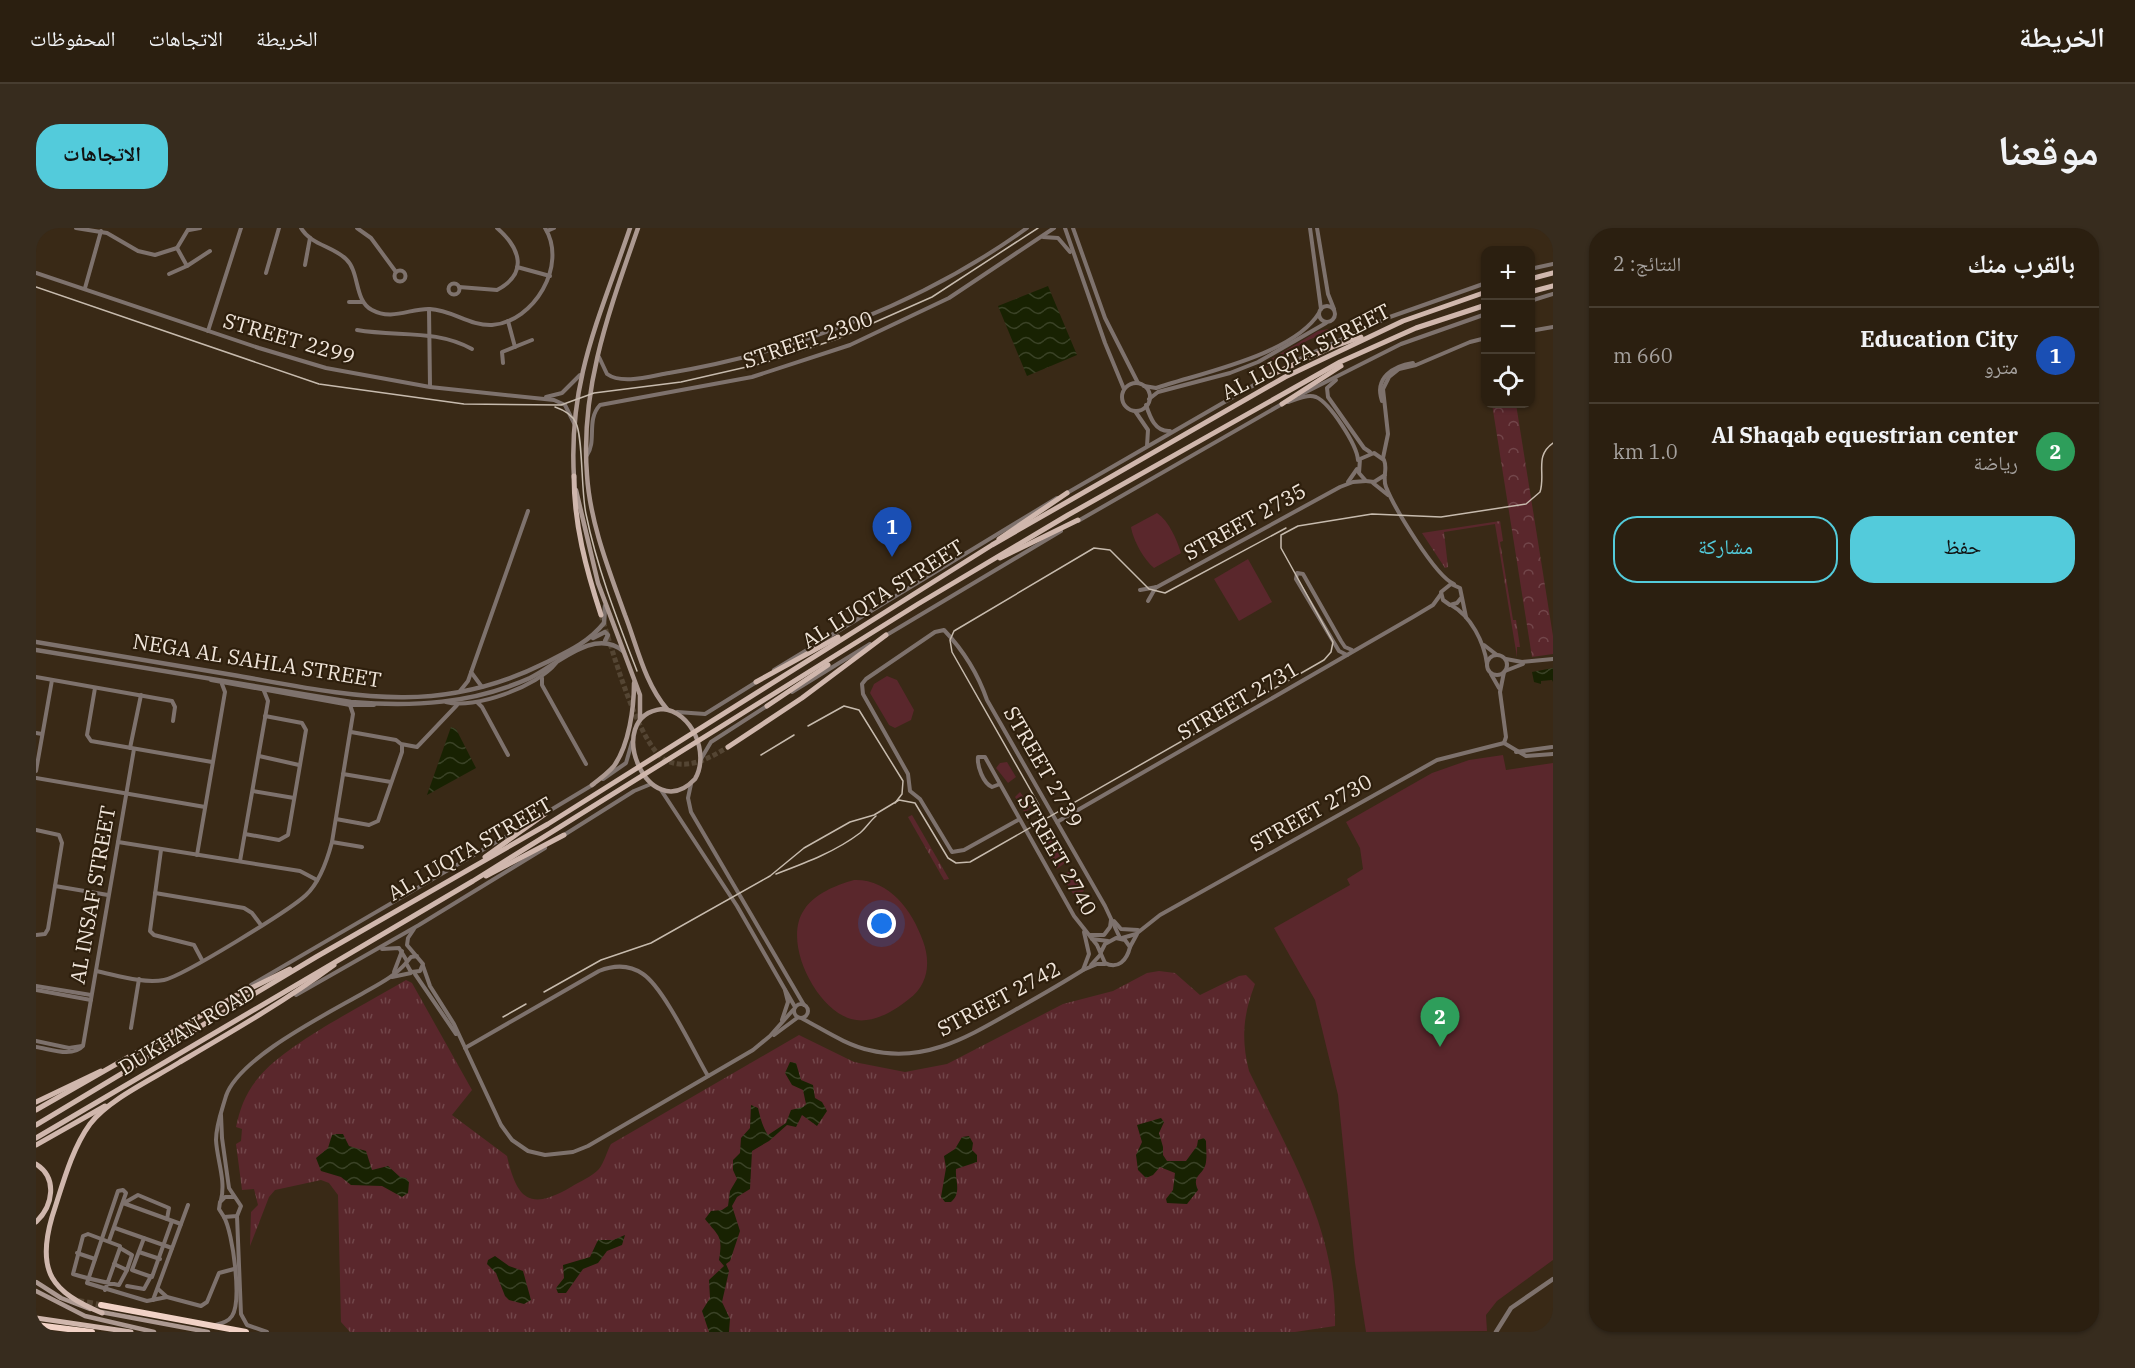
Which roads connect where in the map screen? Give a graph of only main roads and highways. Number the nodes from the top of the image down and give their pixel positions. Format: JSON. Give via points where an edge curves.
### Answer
{"nodes":[{"id":1,"x":630,"y":228,"type":"edge"},
{"id":2,"x":638,"y":228,"type":"edge"},
{"id":3,"x":1553,"y":273,"type":"edge"},
{"id":4,"x":1535,"y":278,"type":"edge"},
{"id":5,"x":1553,"y":286,"type":"edge"},
{"id":6,"x":1535,"y":291,"type":"edge"},
{"id":7,"x":1481,"y":294,"type":"edge"},
{"id":8,"x":1481,"y":306,"type":"edge"},
{"id":9,"x":1368,"y":336,"type":"junction"},
{"id":10,"x":1354,"y":356,"type":"junction"},
{"id":11,"x":1270,"y":375,"type":"road end"},
{"id":12,"x":1282,"y":404,"type":"road end"},
{"id":13,"x":574,"y":476,"type":"junction"},
{"id":14,"x":1067,"y":493,"type":"road end"},
{"id":15,"x":1078,"y":520,"type":"road end"},
{"id":16,"x":992,"y":545,"type":"junction"},
{"id":17,"x":968,"y":574,"type":"junction"},
{"id":18,"x":601,"y":615,"type":"tunnel mouth"},
{"id":19,"x":879,"y":616,"type":"junction"},
{"id":20,"x":886,"y":624,"type":"junction"},
{"id":21,"x":886,"y":635,"type":"road end"},
{"id":22,"x":634,"y":680,"type":"junction"},
{"id":23,"x":756,"y":682,"type":"road end"},
{"id":24,"x":767,"y":706,"type":"road end"},
{"id":25,"x":667,"y":710,"type":"junction"},
{"id":26,"x":640,"y":719,"type":"junction"},
{"id":27,"x":693,"y":733,"type":"junction"},
{"id":28,"x":696,"y":741,"type":"junction"},
{"id":29,"x":728,"y":747,"type":"tunnel mouth"},
{"id":30,"x":640,"y":766,"type":"junction"},
{"id":31,"x":644,"y":775,"type":"junction"},
{"id":32,"x":592,"y":785,"type":"road end"},
{"id":33,"x":545,"y":814,"type":"road end"},
{"id":34,"x":564,"y":835,"type":"road end"},
{"id":35,"x":477,"y":865,"type":"junction"},
{"id":36,"x":473,"y":881,"type":"junction"},
{"id":37,"x":355,"y":950,"type":"junction"},
{"id":38,"x":316,"y":957,"type":"junction"},
{"id":39,"x":135,"y":1054,"type":"junction"},
{"id":40,"x":135,"y":1089,"type":"junction"},
{"id":41,"x":36,"y":1102,"type":"edge"},
{"id":42,"x":36,"y":1110,"type":"edge"},
{"id":43,"x":36,"y":1125,"type":"edge"},
{"id":44,"x":36,"y":1138,"type":"edge"},
{"id":45,"x":36,"y":1145,"type":"edge"},
{"id":46,"x":36,"y":1164,"type":"edge"},
{"id":47,"x":36,"y":1222,"type":"edge"},
{"id":48,"x":36,"y":1282,"type":"edge"},
{"id":49,"x":36,"y":1291,"type":"edge"},
{"id":50,"x":102,"y":1309,"type":"junction"},
{"id":51,"x":36,"y":1318,"type":"edge"},
{"id":52,"x":36,"y":1324,"type":"edge"},
{"id":53,"x":210,"y":1329,"type":"edge"},
{"id":54,"x":92,"y":1332,"type":"edge"},
{"id":55,"x":131,"y":1332,"type":"edge"},
{"id":56,"x":154,"y":1332,"type":"edge"},
{"id":57,"x":246,"y":1332,"type":"edge"}],
"edges":[{"from":1,"to":13,"type":"main road","via":[[580,375],[574,423]]},
{"from":2,"to":25,"type":"main road","via":[[597,351],[588,402],[587,476],[600,541],[653,691]]},
{"from":3,"to":4,"type":"main road"},
{"from":5,"to":6,"type":"main road"},
{"from":7,"to":9,"type":"main road","name":"AL LUQTA STREET"},
{"from":8,"to":10,"type":"main road","name":"AL LUQTA STREET","via":[[1416,328]]},
{"from":9,"to":11,"type":"main road","via":[[1350,339]]},
{"from":9,"to":16,"type":"main road","name":"AL LUQTA STREET","via":[[1285,377]]},
{"from":10,"to":12,"type":"main road"},
{"from":10,"to":17,"type":"main road","name":"AL LUQTA STREET"},
{"from":13,"to":18,"type":"main road","via":[[576,519]]},
{"from":13,"to":22,"type":"main road","via":[[587,542]]},
{"from":14,"to":16,"type":"main road"},
{"from":15,"to":17,"type":"main road"},
{"from":16,"to":19,"type":"main road","name":"AL LUQTA STREET"},
{"from":17,"to":20,"type":"main road","name":"AL LUQTA STREET"},
{"from":19,"to":23,"type":"main road"},
{"from":19,"to":27,"type":"main road","name":"AL LUQTA STREET"},
{"from":20,"to":24,"type":"main road"},
{"from":20,"to":28,"type":"main road","name":"AL LUQTA STREET"},
{"from":21,"to":29,"type":"main road"},
{"from":22,"to":26,"type":"main road","via":[[641,702]]},
{"from":22,"to":32,"type":"main road","via":[[634,700],[621,753],[613,767]]},
{"from":25,"to":26,"type":"main road","via":[[652,711]]},
{"from":25,"to":27,"type":"main road","via":[[676,712]]},
{"from":26,"to":30,"type":"main road","via":[[632,741]]},
{"from":27,"to":28,"type":"main road"},
{"from":27,"to":30,"type":"main road","name":"AL LUQTA STREET"},
{"from":28,"to":31,"type":"main road","name":"AL LUQTA STREET"},
{"from":28,"to":31,"type":"main road","via":[[701,759],[699,773],[691,784],[661,790]]},
{"from":30,"to":31,"type":"main road"},
{"from":30,"to":35,"type":"main road","name":"AL LUQTA STREET"},
{"from":31,"to":36,"type":"main road","name":"AL LUQTA STREET"},
{"from":33,"to":35,"type":"main road"},
{"from":34,"to":36,"type":"main road"},
{"from":35,"to":38,"type":"main road","name":"AL LUQTA STREET"},
{"from":36,"to":37,"type":"main road","name":"AL LUQTA STREET"},
{"from":37,"to":40,"type":"main road","via":[[289,998]]},
{"from":37,"to":44,"type":"main road","name":"DUKHAN ROAD"},
{"from":38,"to":39,"type":"main road","via":[[237,995]]},
{"from":38,"to":43,"type":"main road","name":"DUKHAN ROAD"},
{"from":39,"to":41,"type":"main road"},
{"from":39,"to":42,"type":"main road"},
{"from":40,"to":45,"type":"main road"},
{"from":40,"to":50,"type":"main road","via":[[94,1119],[84,1133],[43,1245],[46,1270],[58,1289],[81,1304]]},
{"from":46,"to":47,"type":"main road","via":[[46,1172],[51,1193],[46,1210]]},
{"from":48,"to":50,"type":"main road","via":[[61,1298]]},
{"from":49,"to":56,"type":"main road","via":[[85,1316]]},
{"from":50,"to":53,"type":"highway"},
{"from":51,"to":55,"type":"main road"},
{"from":52,"to":54,"type":"highway"},
{"from":53,"to":57,"type":"highway"}]}
